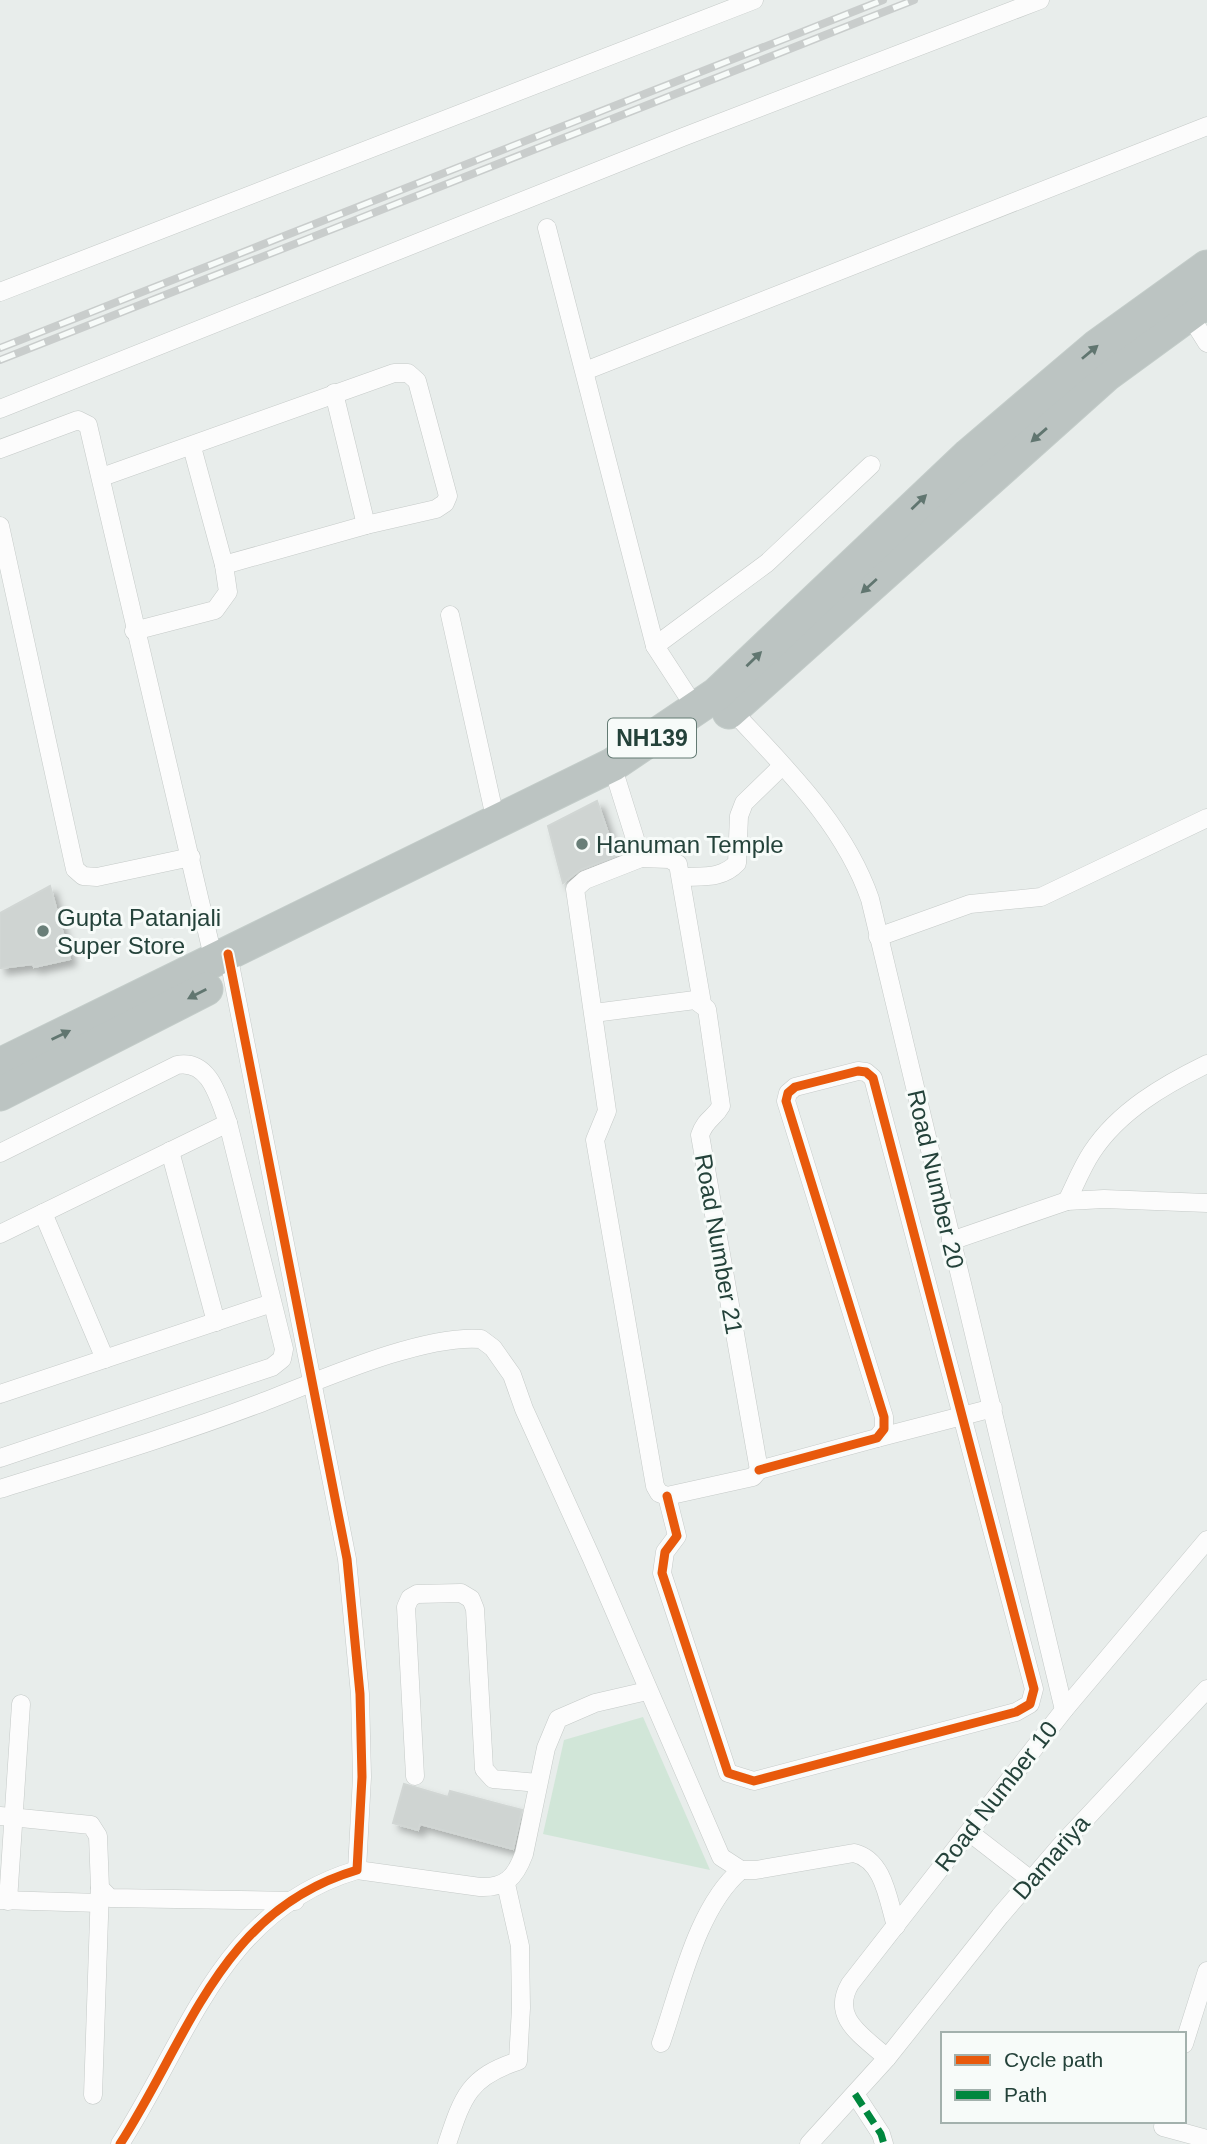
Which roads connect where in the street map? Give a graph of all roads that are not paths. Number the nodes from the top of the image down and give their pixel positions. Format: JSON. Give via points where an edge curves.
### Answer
{"nodes":[{"id":1,"x":754,"y":0,"type":"edge"},
{"id":2,"x":1040,"y":0,"type":"edge"},
{"id":3,"x":1207,"y":126,"type":"edge"},
{"id":4,"x":547,"y":228,"type":"dead end"},
{"id":5,"x":1207,"y":267,"type":"edge"},
{"id":6,"x":0,"y":292,"type":"edge"},
{"id":7,"x":1190,"y":301,"type":"edge"},
{"id":8,"x":1207,"y":344,"type":"edge"},
{"id":9,"x":584,"y":371,"type":"junction"},
{"id":10,"x":334,"y":393,"type":"junction"},
{"id":11,"x":0,"y":409,"type":"edge"},
{"id":12,"x":192,"y":447,"type":"junction"},
{"id":13,"x":0,"y":449,"type":"edge"},
{"id":14,"x":871,"y":465,"type":"dead end"},
{"id":15,"x":102,"y":477,"type":"junction"},
{"id":16,"x":366,"y":525,"type":"junction"},
{"id":17,"x":0,"y":526,"type":"edge"},
{"id":18,"x":224,"y":565,"type":"junction"},
{"id":19,"x":450,"y":615,"type":"dead end"},
{"id":20,"x":134,"y":631,"type":"junction"},
{"id":21,"x":655,"y":646,"type":"junction"},
{"id":22,"x":715,"y":705,"type":"junction"},
{"id":23,"x":782,"y":766,"type":"junction"},
{"id":24,"x":616,"y":774,"type":"junction"},
{"id":25,"x":1207,"y":818,"type":"edge"},
{"id":26,"x":496,"y":822,"type":"junction"},
{"id":27,"x":191,"y":857,"type":"junction"},
{"id":28,"x":641,"y":858,"type":"junction"},
{"id":29,"x":683,"y":877,"type":"junction"},
{"id":30,"x":878,"y":937,"type":"junction"},
{"id":31,"x":225,"y":963,"type":"junction"},
{"id":32,"x":702,"y":1003,"type":"junction"},
{"id":33,"x":594,"y":1013,"type":"junction"},
{"id":34,"x":1207,"y":1064,"type":"edge"},
{"id":35,"x":0,"y":1065,"type":"edge"},
{"id":36,"x":0,"y":1094,"type":"edge"},
{"id":37,"x":228,"y":1123,"type":"junction"},
{"id":38,"x":170,"y":1151,"type":"junction"},
{"id":39,"x":0,"y":1153,"type":"edge"},
{"id":40,"x":1067,"y":1201,"type":"junction"},
{"id":41,"x":1207,"y":1203,"type":"edge"},
{"id":42,"x":43,"y":1213,"type":"junction"},
{"id":43,"x":0,"y":1234,"type":"edge"},
{"id":44,"x":951,"y":1241,"type":"junction"},
{"id":45,"x":272,"y":1303,"type":"junction"},
{"id":46,"x":216,"y":1322,"type":"junction"},
{"id":47,"x":105,"y":1359,"type":"junction"},
{"id":48,"x":313,"y":1382,"type":"junction"},
{"id":49,"x":0,"y":1394,"type":"edge"},
{"id":50,"x":993,"y":1408,"type":"junction"},
{"id":51,"x":962,"y":1416,"type":"junction"},
{"id":52,"x":877,"y":1438,"type":"junction"},
{"id":53,"x":0,"y":1458,"type":"edge"},
{"id":54,"x":756,"y":1473,"type":"junction"},
{"id":55,"x":0,"y":1489,"type":"edge"},
{"id":56,"x":667,"y":1496,"type":"junction"},
{"id":57,"x":1207,"y":1540,"type":"edge"},
{"id":58,"x":1207,"y":1689,"type":"edge"},
{"id":59,"x":647,"y":1691,"type":"junction"},
{"id":60,"x":21,"y":1704,"type":"dead end"},
{"id":61,"x":1063,"y":1710,"type":"junction"},
{"id":62,"x":415,"y":1776,"type":"dead end"},
{"id":63,"x":538,"y":1783,"type":"junction"},
{"id":64,"x":7,"y":1817,"type":"edge"},
{"id":65,"x":969,"y":1832,"type":"junction"},
{"id":66,"x":357,"y":1870,"type":"junction"},
{"id":67,"x":741,"y":1870,"type":"junction"},
{"id":68,"x":1031,"y":1880,"type":"junction"},
{"id":69,"x":506,"y":1884,"type":"junction"},
{"id":70,"x":100,"y":1895,"type":"junction"},
{"id":71,"x":4,"y":1900,"type":"edge"},
{"id":72,"x":295,"y":1901,"type":"junction"},
{"id":73,"x":896,"y":1926,"type":"junction"},
{"id":74,"x":1206,"y":1977,"type":"edge"},
{"id":75,"x":1186,"y":2039,"type":"edge"},
{"id":76,"x":661,"y":2043,"type":"dead end"},
{"id":77,"x":887,"y":2058,"type":"junction"},
{"id":78,"x":855,"y":2094,"type":"junction"},
{"id":79,"x":93,"y":2095,"type":"dead end"},
{"id":80,"x":1172,"y":2132,"type":"edge"},
{"id":81,"x":1207,"y":2139,"type":"edge"},
{"id":82,"x":120,"y":2144,"type":"edge"},
{"id":83,"x":447,"y":2144,"type":"edge"},
{"id":84,"x":809,"y":2144,"type":"edge"},
{"id":85,"x":884,"y":2144,"type":"edge"}],
"edges":[{"from":1,"to":6,"type":"street"},
{"from":2,"to":11,"type":"street"},
{"from":3,"to":9,"type":"street"},
{"from":4,"to":9,"type":"street","name":"Road Number 20"},
{"from":5,"to":7,"type":"highway","number":"NH139"},
{"from":7,"to":8,"type":"street"},
{"from":7,"to":22,"type":"highway","number":"NH139","via":[[1096,347],[969,455]]},
{"from":9,"to":21,"type":"street","name":"Road Number 20"},
{"from":10,"to":12,"type":"street"},
{"from":10,"to":16,"type":"street"},
{"from":10,"to":16,"type":"street","via":[[394,373],[408,373],[417,381],[448,496],[436,509]]},
{"from":12,"to":15,"type":"street"},
{"from":12,"to":18,"type":"street"},
{"from":13,"to":15,"type":"street","via":[[84,421]]},
{"from":14,"to":21,"type":"street","via":[[767,563]]},
{"from":15,"to":20,"type":"street"},
{"from":16,"to":18,"type":"street"},
{"from":17,"to":27,"type":"street","via":[[75,869],[83,876],[97,877]]},
{"from":18,"to":20,"type":"street","via":[[228,592],[215,610]]},
{"from":19,"to":26,"type":"street"},
{"from":20,"to":27,"type":"street"},
{"from":21,"to":22,"type":"street","name":"Road Number 20"},
{"from":22,"to":23,"type":"street","name":"Road Number 20"},
{"from":22,"to":24,"type":"highway","number":"NH139"},
{"from":23,"to":29,"type":"street","via":[[744,803],[737,863],[719,875]]},
{"from":23,"to":30,"type":"street","name":"Road Number 20","via":[[845,842],[864,880]]},
{"from":24,"to":26,"type":"highway","number":"NH139"},
{"from":24,"to":28,"type":"street"},
{"from":24,"to":31,"type":"highway","number":"NH139"},
{"from":25,"to":30,"type":"street","via":[[1041,897],[970,904]]},
{"from":26,"to":31,"type":"highway","number":"NH139"},
{"from":27,"to":31,"type":"street"},
{"from":28,"to":29,"type":"street","via":[[669,859],[678,864]]},
{"from":28,"to":33,"type":"street","via":[[585,880],[575,889]]},
{"from":29,"to":32,"type":"street","name":"Road Number 21"},
{"from":30,"to":44,"type":"street","name":"Road Number 20"},
{"from":35,"to":31,"type":"highway","number":"NH139","one_way":true},
{"from":31,"to":36,"type":"highway","number":"NH139","one_way":true},
{"from":31,"to":48,"type":"street"},
{"from":32,"to":33,"type":"street","via":[[695,1000]]},
{"from":32,"to":54,"type":"street","name":"Road Number 21","via":[[707,1009],[721,1106],[705,1121],[700,1135]]},
{"from":33,"to":56,"type":"street","via":[[607,1111],[595,1140],[655,1486]]},
{"from":34,"to":40,"type":"street","via":[[1148,1098],[1108,1130],[1090,1154]]},
{"from":37,"to":38,"type":"street"},
{"from":37,"to":39,"type":"street","via":[[204,1071],[188,1063]]},
{"from":37,"to":45,"type":"street"},
{"from":38,"to":42,"type":"street"},
{"from":38,"to":46,"type":"street"},
{"from":40,"to":41,"type":"street"},
{"from":40,"to":44,"type":"street"},
{"from":42,"to":43,"type":"street"},
{"from":42,"to":47,"type":"street"},
{"from":44,"to":50,"type":"street","name":"Road Number 20"},
{"from":45,"to":46,"type":"street"},
{"from":45,"to":53,"type":"street","via":[[284,1349],[282,1359],[272,1367]]},
{"from":46,"to":47,"type":"street"},
{"from":47,"to":49,"type":"street"},
{"from":48,"to":55,"type":"street"},
{"from":48,"to":59,"type":"street","via":[[452,1340],[481,1339],[492,1349],[512,1375]]},
{"from":48,"to":66,"type":"street","via":[[355,1622],[362,1777]]},
{"from":50,"to":51,"type":"street"},
{"from":50,"to":61,"type":"street","name":"Road Number 20"},
{"from":51,"to":52,"type":"street"},
{"from":51,"to":52,"type":"street","via":[[873,1078],[858,1071],[795,1087],[786,1101],[884,1417],[884,1429]]},
{"from":51,"to":56,"type":"street","via":[[1034,1689],[1030,1704],[1016,1712],[754,1781],[728,1773],[662,1573],[665,1552],[677,1536]]},
{"from":52,"to":54,"type":"street"},
{"from":54,"to":56,"type":"street"},
{"from":57,"to":61,"type":"street","name":"Road Number 10"},
{"from":58,"to":68,"type":"street","name":"Damariya"},
{"from":59,"to":63,"type":"street","via":[[595,1703],[558,1718]]},
{"from":59,"to":67,"type":"street","via":[[720,1857]]},
{"from":60,"to":64,"type":"street"},
{"from":61,"to":65,"type":"street","name":"Road Number 10"},
{"from":62,"to":63,"type":"street","via":[[406,1607],[417,1594],[461,1593],[471,1599],[475,1609],[484,1769],[493,1779]]},
{"from":63,"to":69,"type":"street","via":[[524,1854]]},
{"from":64,"to":70,"type":"street","via":[[95,1829]]},
{"from":64,"to":71,"type":"street"},
{"from":65,"to":68,"type":"street"},
{"from":65,"to":73,"type":"street","name":"Road Number 10"},
{"from":66,"to":69,"type":"street","via":[[480,1887]]},
{"from":66,"to":72,"type":"street","via":[[329,1880]]},
{"from":67,"to":73,"type":"street","via":[[854,1853],[865,1856],[879,1874]]},
{"from":67,"to":76,"type":"street","via":[[710,1909]]},
{"from":68,"to":77,"type":"street","name":"Damariya"},
{"from":69,"to":83,"type":"street","via":[[520,1946],[518,2061],[489,2070],[475,2082]]},
{"from":70,"to":71,"type":"street"},
{"from":70,"to":72,"type":"street","via":[[119,1900]]},
{"from":70,"to":79,"type":"street"},
{"from":72,"to":82,"type":"street","via":[[270,1915],[228,1959]]},
{"from":73,"to":77,"type":"street","name":"Road Number 10","via":[[850,1984],[842,2005],[852,2024]]},
{"from":74,"to":75,"type":"street"},
{"from":77,"to":78,"type":"street","name":"Damariya"},
{"from":78,"to":84,"type":"street","name":"Damariya"},
{"from":78,"to":85,"type":"street"},
{"from":80,"to":81,"type":"street"}]}
